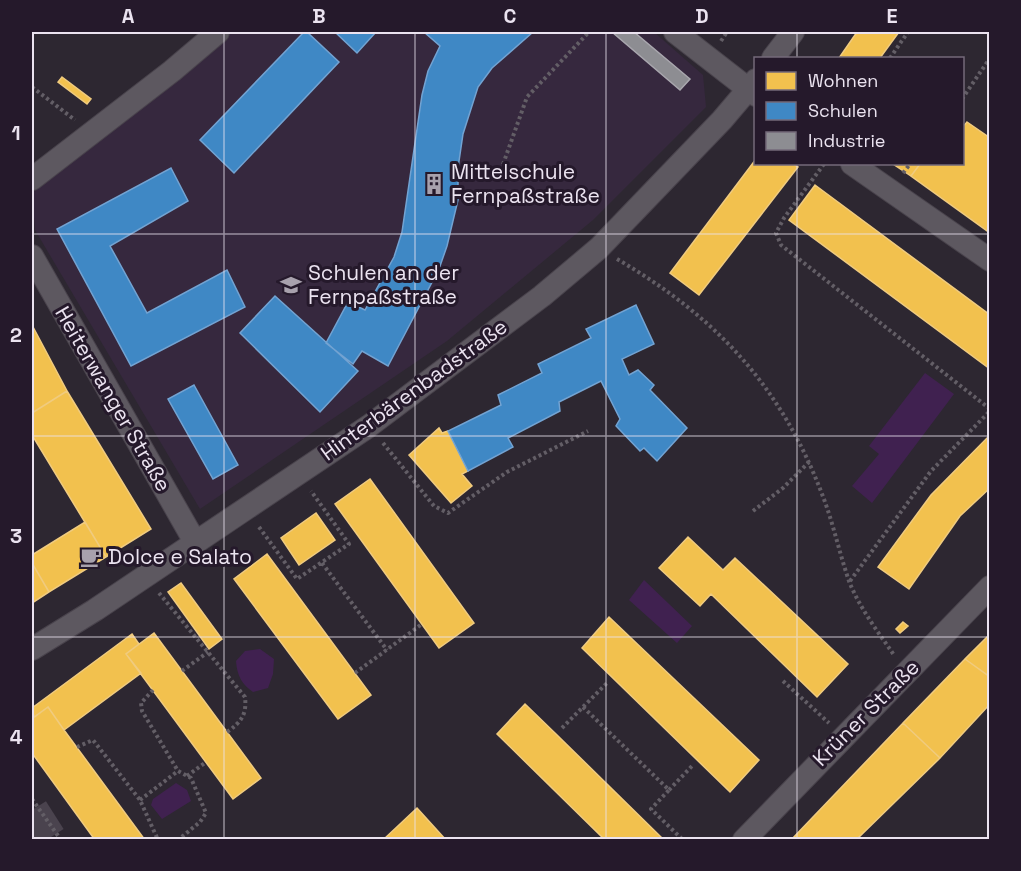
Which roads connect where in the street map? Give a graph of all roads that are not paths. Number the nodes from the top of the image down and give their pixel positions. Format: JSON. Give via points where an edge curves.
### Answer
{"nodes":[{"id":1,"x":218,"y":32,"type":"edge"},
{"id":2,"x":675,"y":32,"type":"edge"},
{"id":3,"x":793,"y":32,"type":"edge"},
{"id":4,"x":774,"y":57,"type":"edge"},
{"id":5,"x":753,"y":88,"type":"edge"},
{"id":6,"x":853,"y":165,"type":"edge"},
{"id":7,"x":32,"y":179,"type":"edge"},
{"id":8,"x":32,"y":256,"type":"edge"},
{"id":9,"x":990,"y":260,"type":"edge"},
{"id":10,"x":195,"y":542,"type":"junction"},
{"id":11,"x":990,"y":587,"type":"edge"},
{"id":12,"x":32,"y":649,"type":"edge"},
{"id":13,"x":744,"y":840,"type":"edge"}],
"edges":[{"from":1,"to":7,"type":"street"},
{"from":2,"to":5,"type":"street"},
{"from":3,"to":4,"type":"street"},
{"from":5,"to":10,"type":"street","name":"Hinterbärenbadstraße","via":[[599,248],[542,296],[369,426]]},
{"from":6,"to":9,"type":"street"},
{"from":8,"to":10,"type":"street","name":"Heiterwanger Straße"},
{"from":10,"to":12,"type":"street","name":"Hinterbärenbadstraße"},
{"from":11,"to":13,"type":"street","name":"Krüner Straße"}]}
